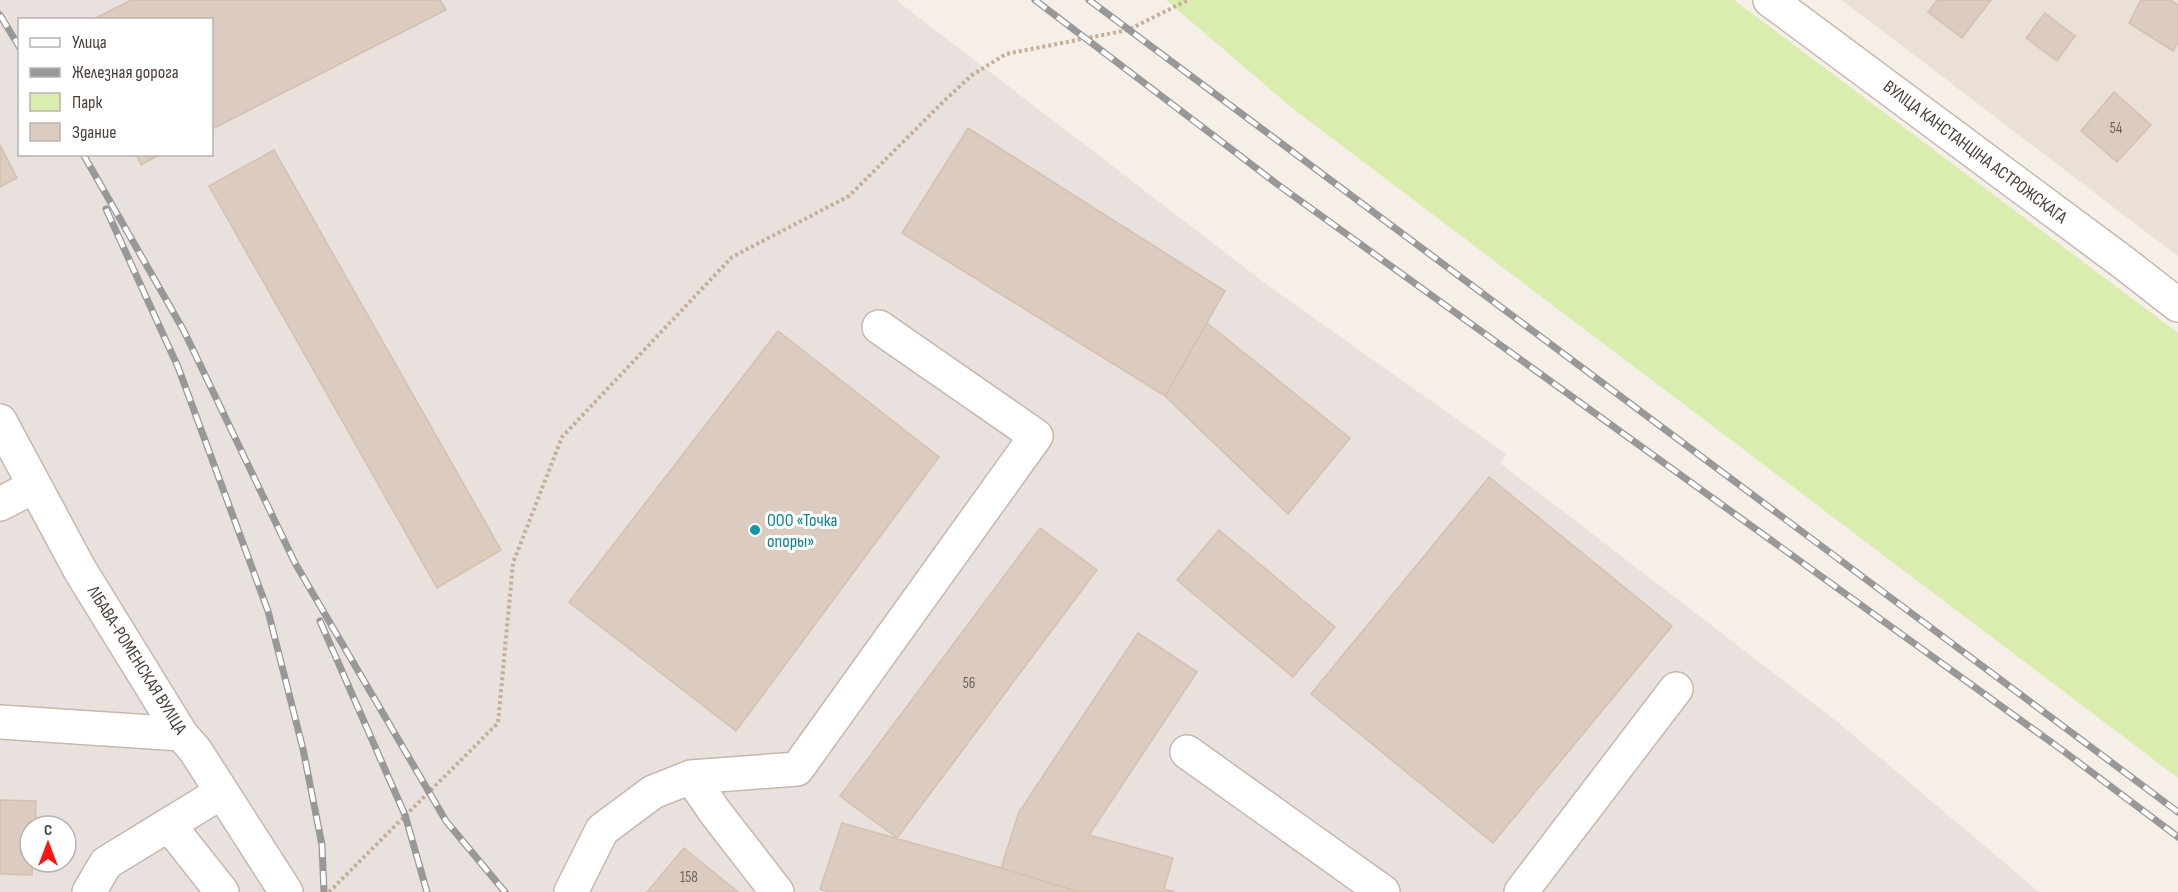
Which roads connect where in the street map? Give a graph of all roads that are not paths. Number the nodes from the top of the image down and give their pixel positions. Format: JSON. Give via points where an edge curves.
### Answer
{"nodes":[{"id":1,"x":1770,"y":0,"type":"edge"},
{"id":2,"x":2178,"y":305,"type":"edge"},
{"id":3,"x":879,"y":327,"type":"dead end"},
{"id":4,"x":0,"y":421,"type":"edge"},
{"id":5,"x":35,"y":486,"type":"junction"},
{"id":6,"x":0,"y":504,"type":"edge"},
{"id":7,"x":1676,"y":689,"type":"dead end"},
{"id":8,"x":0,"y":722,"type":"edge"},
{"id":9,"x":181,"y":734,"type":"junction"},
{"id":10,"x":1187,"y":752,"type":"dead end"},
{"id":11,"x":691,"y":777,"type":"junction"},
{"id":12,"x":222,"y":792,"type":"junction"},
{"id":13,"x":169,"y":825,"type":"junction"},
{"id":14,"x":89,"y":892,"type":"edge"},
{"id":15,"x":222,"y":892,"type":"edge"},
{"id":16,"x":286,"y":892,"type":"edge"},
{"id":17,"x":571,"y":892,"type":"edge"},
{"id":18,"x":777,"y":892,"type":"edge"},
{"id":19,"x":1383,"y":892,"type":"edge"},
{"id":20,"x":1521,"y":892,"type":"edge"}],
"edges":[{"from":1,"to":2,"type":"street","name":"ВУЛІЦА КАНСТАНЦІНА АСТРОЖСКАГА"},
{"from":3,"to":11,"type":"street","via":[[1036,436],[797,769]]},
{"from":4,"to":5,"type":"street","name":"ЛІБАВА-РОМЕНСКАЯ ВУЛІЦА"},
{"from":5,"to":6,"type":"street"},
{"from":5,"to":9,"type":"street","name":"ЛІБАВА-РОМЕНСКАЯ ВУЛІЦА","via":[[80,570]]},
{"from":7,"to":20,"type":"street"},
{"from":8,"to":9,"type":"street"},
{"from":9,"to":12,"type":"street","name":"ЛІБАВА-РОМЕНСКАЯ ВУЛІЦА"},
{"from":10,"to":19,"type":"street"},
{"from":11,"to":17,"type":"street","via":[[653,792],[603,830]]},
{"from":11,"to":18,"type":"street"},
{"from":12,"to":13,"type":"street"},
{"from":12,"to":16,"type":"street","name":"ЛІБАВА-РОМЕНСКАЯ ВУЛІЦА"},
{"from":13,"to":14,"type":"street","via":[[106,863]]},
{"from":13,"to":15,"type":"street"}]}
